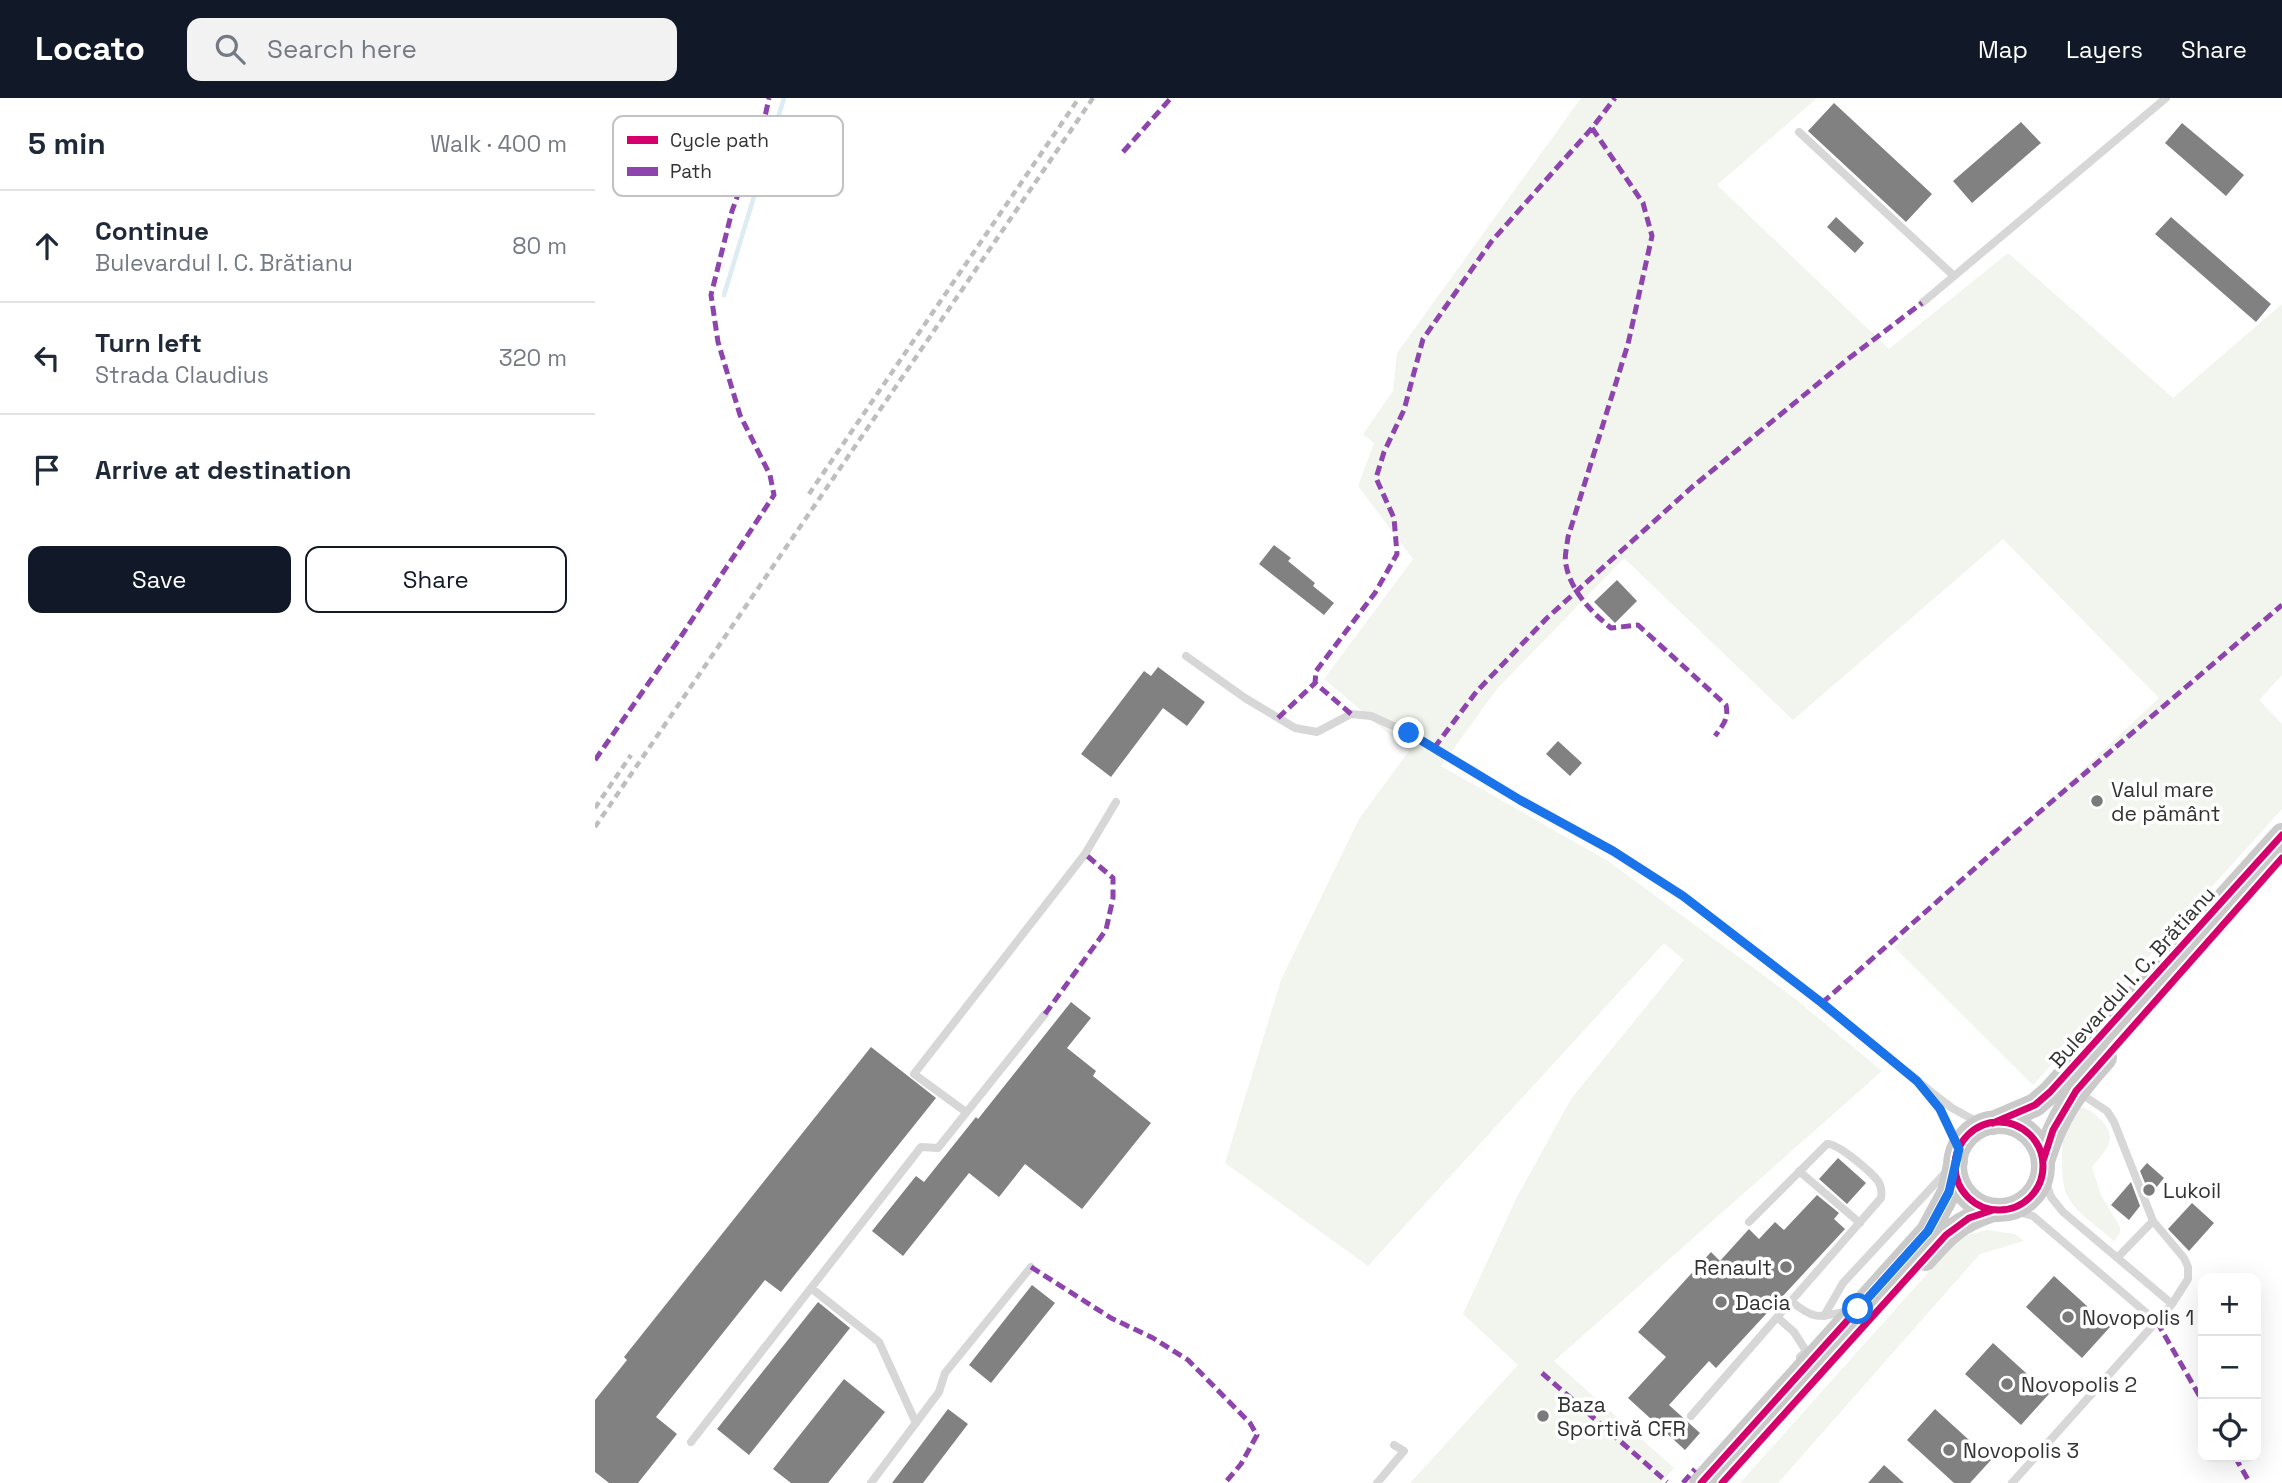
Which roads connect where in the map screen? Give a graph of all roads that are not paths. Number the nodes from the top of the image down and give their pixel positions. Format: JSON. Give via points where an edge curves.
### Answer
{"nodes":[{"id":1,"x":2166,"y":98,"type":"edge"},
{"id":2,"x":1799,"y":132,"type":"dead end"},
{"id":3,"x":1954,"y":276,"type":"junction"},
{"id":4,"x":1922,"y":303,"type":"dead end"},
{"id":5,"x":1186,"y":656,"type":"dead end"},
{"id":6,"x":1116,"y":802,"type":"dead end"},
{"id":7,"x":2282,"y":835,"type":"edge"},
{"id":8,"x":2282,"y":858,"type":"edge"},
{"id":9,"x":1045,"y":1014,"type":"dead end"},
{"id":10,"x":1917,"y":1081,"type":"junction"},
{"id":11,"x":2076,"y":1091,"type":"junction"},
{"id":12,"x":966,"y":1112,"type":"junction"},
{"id":13,"x":1988,"y":1124,"type":"junction"},
{"id":14,"x":1957,"y":1155,"type":"junction"},
{"id":15,"x":2043,"y":1167,"type":"junction"},
{"id":16,"x":1799,"y":1171,"type":"junction"},
{"id":17,"x":2000,"y":1210,"type":"junction"},
{"id":18,"x":2153,"y":1221,"type":"junction"},
{"id":19,"x":1749,"y":1222,"type":"dead end"},
{"id":20,"x":1860,"y":1223,"type":"junction"},
{"id":21,"x":2117,"y":1258,"type":"junction"},
{"id":22,"x":1031,"y":1267,"type":"dead end"},
{"id":23,"x":811,"y":1288,"type":"junction"},
{"id":24,"x":1791,"y":1301,"type":"junction"},
{"id":25,"x":2172,"y":1304,"type":"junction"},
{"id":26,"x":1858,"y":1309,"type":"junction"},
{"id":27,"x":1823,"y":1316,"type":"junction"},
{"id":28,"x":1777,"y":1317,"type":"junction"},
{"id":29,"x":2157,"y":1322,"type":"junction"},
{"id":30,"x":1792,"y":1367,"type":"dead end"},
{"id":31,"x":1758,"y":1406,"type":"dead end"},
{"id":32,"x":1691,"y":1416,"type":"dead end"},
{"id":33,"x":916,"y":1423,"type":"junction"},
{"id":34,"x":691,"y":1442,"type":"dead end"},
{"id":35,"x":1394,"y":1445,"type":"dead end"},
{"id":36,"x":871,"y":1483,"type":"edge"},
{"id":37,"x":1377,"y":1483,"type":"edge"},
{"id":38,"x":1700,"y":1483,"type":"edge"},
{"id":39,"x":1722,"y":1483,"type":"edge"},
{"id":40,"x":2012,"y":1483,"type":"edge"}],
"edges":[{"from":1,"to":3,"type":"lane"},
{"from":2,"to":3,"type":"lane"},
{"from":3,"to":4,"type":"lane"},
{"from":5,"to":10,"type":"lane","via":[[1295,728],[1317,732],[1351,714],[1371,716],[1400,729],[1613,851],[1683,896]]},
{"from":6,"to":12,"type":"lane","via":[[1085,853],[914,1074]]},
{"from":7,"to":13,"type":"main road","name":"Bulevardul I. C. Brătianu","via":[[2050,1092],[2035,1105]]},
{"from":8,"to":11,"type":"main road","name":"Bulevardul I. C. Brătianu"},
{"from":9,"to":12,"type":"lane"},
{"from":10,"to":13,"type":"lane","via":[[1952,1108]]},
{"from":10,"to":14,"type":"lane","via":[[1940,1109]]},
{"from":11,"to":15,"type":"main road","name":"Bulevardul I. C. Brătianu","via":[[2053,1130]]},
{"from":11,"to":18,"type":"lane","via":[[2107,1111],[2114,1122]]},
{"from":12,"to":23,"type":"lane","via":[[937,1148],[921,1147]]},
{"from":13,"to":14,"type":"main road","via":[[1967,1137]]},
{"from":13,"to":15,"type":"main road","via":[[2020,1127],[2039,1147]]},
{"from":14,"to":17,"type":"main road","via":[[1956,1173],[1965,1193],[1973,1201]]},
{"from":14,"to":26,"type":"main road","via":[[1949,1192],[1928,1231]]},
{"from":14,"to":27,"type":"lane","via":[[1843,1283]]},
{"from":15,"to":17,"type":"main road","via":[[2030,1197]]},
{"from":15,"to":21,"type":"lane","via":[[2051,1197],[2063,1212]]},
{"from":16,"to":19,"type":"lane"},
{"from":16,"to":20,"type":"lane"},
{"from":16,"to":20,"type":"lane","via":[[1823,1147],[1837,1145],[1882,1189],[1881,1198]]},
{"from":17,"to":29,"type":"lane","via":[[2033,1216]]},
{"from":17,"to":39,"type":"main road","via":[[1969,1218],[1946,1235]]},
{"from":18,"to":21,"type":"lane"},
{"from":18,"to":25,"type":"lane","via":[[2188,1267],[2188,1279]]},
{"from":20,"to":24,"type":"lane"},
{"from":21,"to":25,"type":"lane"},
{"from":22,"to":33,"type":"lane","via":[[945,1373],[939,1392]]},
{"from":23,"to":33,"type":"lane","via":[[879,1342]]},
{"from":23,"to":34,"type":"lane"},
{"from":24,"to":27,"type":"lane","via":[[1808,1315]]},
{"from":24,"to":28,"type":"lane"},
{"from":25,"to":29,"type":"lane"},
{"from":26,"to":27,"type":"lane"},
{"from":26,"to":38,"type":"main road"},
{"from":28,"to":30,"type":"lane","via":[[1806,1351]]},
{"from":28,"to":32,"type":"lane"},
{"from":29,"to":40,"type":"lane"},
{"from":31,"to":38,"type":"lane"},
{"from":33,"to":36,"type":"lane"},
{"from":35,"to":37,"type":"lane","via":[[1404,1451]]}]}
